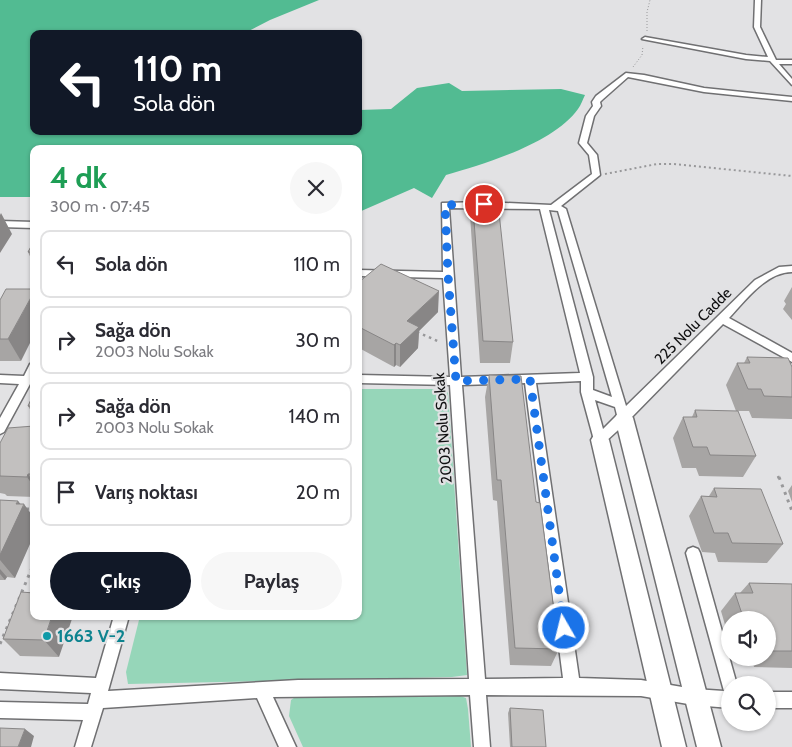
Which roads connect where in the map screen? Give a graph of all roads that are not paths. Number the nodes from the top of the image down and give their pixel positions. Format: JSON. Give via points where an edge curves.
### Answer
{"nodes":[{"id":1,"x":758,"y":0,"type":"edge"},
{"id":2,"x":645,"y":39,"type":"dead end"},
{"id":3,"x":773,"y":61,"type":"junction"},
{"id":4,"x":792,"y":62,"type":"edge"},
{"id":5,"x":792,"y":83,"type":"edge"},
{"id":6,"x":792,"y":99,"type":"edge"},
{"id":7,"x":548,"y":208,"type":"junction"},
{"id":8,"x":0,"y":224,"type":"edge"},
{"id":9,"x":30,"y":224,"type":"edge"},
{"id":10,"x":792,"y":268,"type":"edge"},
{"id":11,"x":362,"y":273,"type":"edge"},
{"id":12,"x":448,"y":275,"type":"junction"},
{"id":13,"x":721,"y":318,"type":"junction"},
{"id":14,"x":792,"y":358,"type":"edge"},
{"id":15,"x":587,"y":377,"type":"junction"},
{"id":16,"x":0,"y":379,"type":"edge"},
{"id":17,"x":362,"y":379,"type":"edge"},
{"id":18,"x":530,"y":379,"type":"junction"},
{"id":19,"x":30,"y":380,"type":"edge"},
{"id":20,"x":456,"y":381,"type":"junction"},
{"id":21,"x":587,"y":392,"type":"junction"},
{"id":22,"x":622,"y":411,"type":"junction"},
{"id":23,"x":0,"y":429,"type":"edge"},
{"id":24,"x":600,"y":440,"type":"junction"},
{"id":25,"x":693,"y":554,"type":"dead end"},
{"id":26,"x":121,"y":620,"type":"edge"},
{"id":27,"x":727,"y":676,"type":"edge"},
{"id":28,"x":0,"y":681,"type":"edge"},
{"id":29,"x":572,"y":686,"type":"junction"},
{"id":30,"x":478,"y":687,"type":"junction"},
{"id":31,"x":262,"y":690,"type":"junction"},
{"id":32,"x":661,"y":691,"type":"junction"},
{"id":33,"x":694,"y":697,"type":"junction"},
{"id":34,"x":97,"y":699,"type":"junction"},
{"id":35,"x":721,"y":699,"type":"edge"},
{"id":36,"x":776,"y":700,"type":"edge"},
{"id":37,"x":792,"y":700,"type":"edge"},
{"id":38,"x":0,"y":710,"type":"edge"},
{"id":39,"x":83,"y":747,"type":"edge"},
{"id":40,"x":288,"y":747,"type":"edge"},
{"id":41,"x":482,"y":747,"type":"edge"},
{"id":42,"x":674,"y":747,"type":"edge"},
{"id":43,"x":709,"y":747,"type":"edge"}],
"edges":[{"from":1,"to":3,"type":"street","via":[[757,27]]},
{"from":2,"to":3,"type":"street"},
{"from":3,"to":4,"type":"street"},
{"from":3,"to":5,"type":"street"},
{"from":6,"to":7,"type":"street","via":[[704,90],[626,76],[599,98],[590,116],[583,143],[593,155],[596,175]]},
{"from":7,"to":12,"type":"street","name":"2003 Nolu Sokak","via":[[445,205]]},
{"from":7,"to":15,"type":"street"},
{"from":7,"to":22,"type":"street","via":[[562,209]]},
{"from":8,"to":9,"type":"street"},
{"from":10,"to":13,"type":"street","name":"225 Nolu Cadde","via":[[782,269],[758,282]]},
{"from":11,"to":12,"type":"street"},
{"from":12,"to":20,"type":"street","name":"2003 Nolu Sokak"},
{"from":13,"to":14,"type":"street"},
{"from":13,"to":22,"type":"street","name":"225 Nolu Cadde"},
{"from":15,"to":18,"type":"street"},
{"from":15,"to":21,"type":"street"},
{"from":16,"to":19,"type":"street"},
{"from":17,"to":20,"type":"street"},
{"from":18,"to":20,"type":"street"},
{"from":18,"to":29,"type":"street"},
{"from":19,"to":23,"type":"street"},
{"from":20,"to":30,"type":"street","name":"2003 Nolu Sokak"},
{"from":21,"to":22,"type":"street"},
{"from":21,"to":24,"type":"street"},
{"from":22,"to":24,"type":"street","name":"225 Nolu Cadde"},
{"from":22,"to":33,"type":"street"},
{"from":24,"to":32,"type":"street"},
{"from":25,"to":27,"type":"street"},
{"from":26,"to":34,"type":"street"},
{"from":28,"to":34,"type":"street"},
{"from":29,"to":30,"type":"street"},
{"from":29,"to":32,"type":"street"},
{"from":30,"to":31,"type":"street"},
{"from":30,"to":41,"type":"street","name":"2003 Nolu Sokak"},
{"from":31,"to":34,"type":"street"},
{"from":31,"to":40,"type":"street"},
{"from":32,"to":33,"type":"street"},
{"from":32,"to":42,"type":"street"},
{"from":33,"to":35,"type":"street"},
{"from":33,"to":43,"type":"street"},
{"from":34,"to":38,"type":"street"},
{"from":34,"to":39,"type":"street"},
{"from":36,"to":37,"type":"street"}]}
